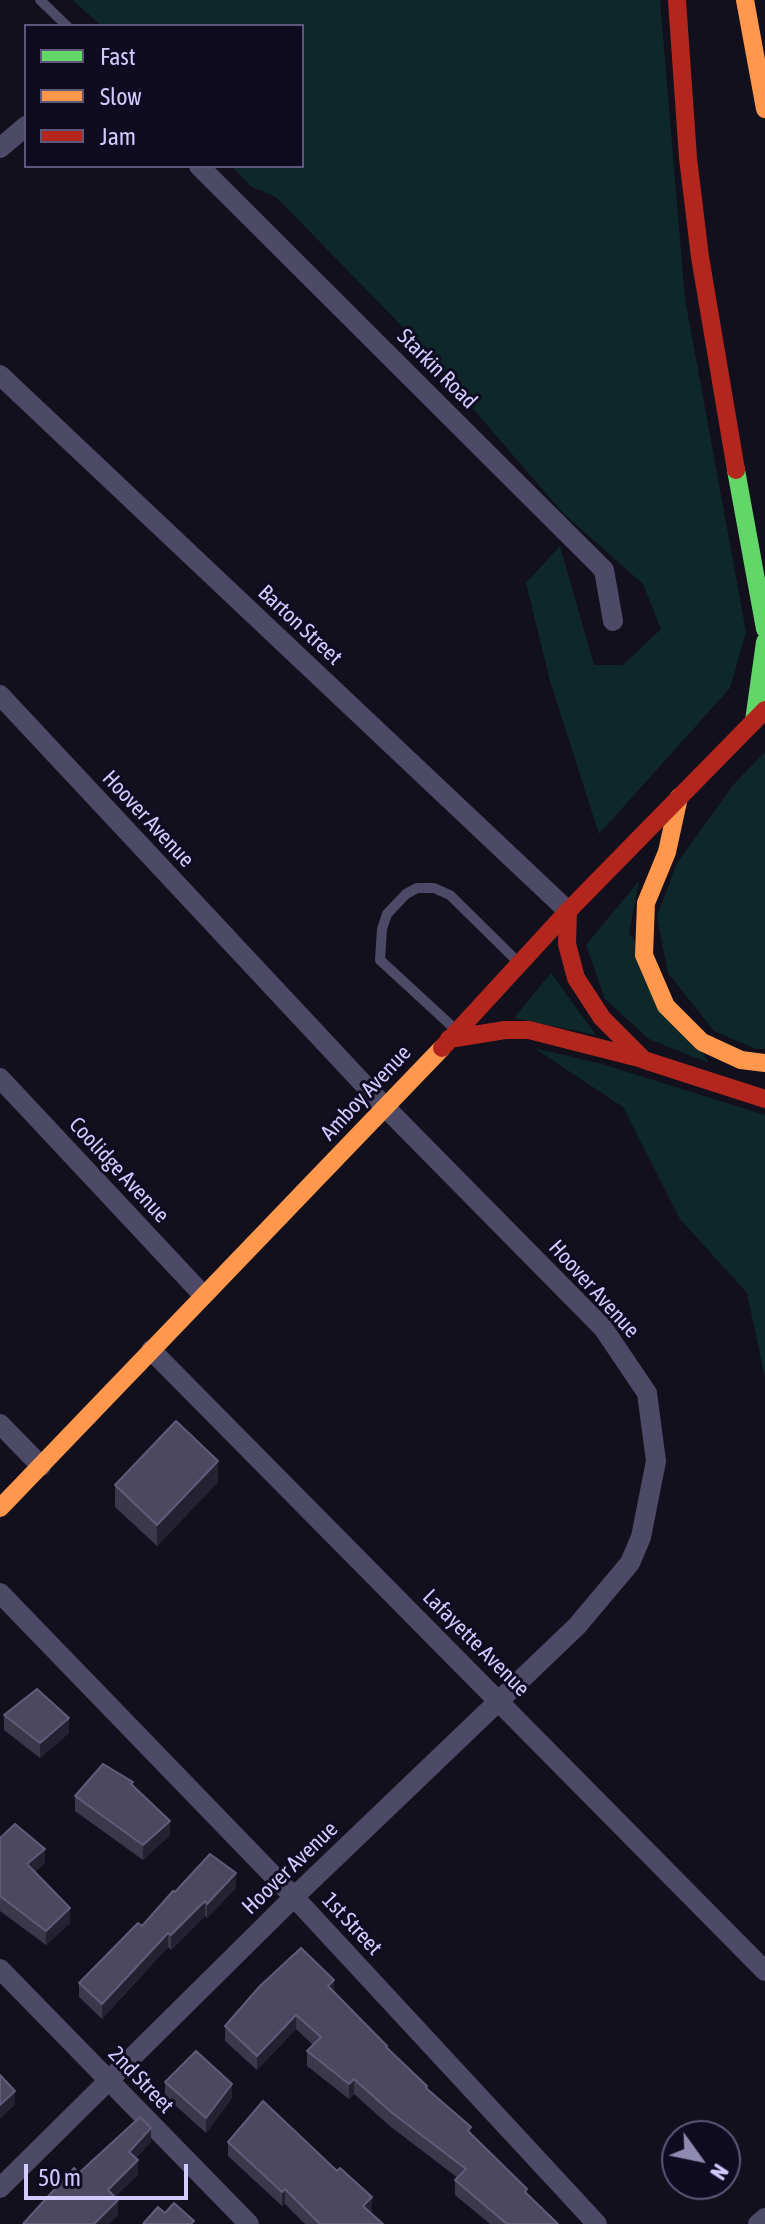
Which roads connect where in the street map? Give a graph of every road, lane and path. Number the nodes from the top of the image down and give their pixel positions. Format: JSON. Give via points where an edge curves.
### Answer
{"nodes":[{"id":1,"x":40,"y":0,"type":"edge"},
{"id":2,"x":677,"y":0,"type":"edge"},
{"id":3,"x":745,"y":0,"type":"edge"},
{"id":4,"x":65,"y":24,"type":"edge"},
{"id":5,"x":765,"y":109,"type":"edge"},
{"id":6,"x":24,"y":128,"type":"edge"},
{"id":7,"x":0,"y":148,"type":"edge"},
{"id":8,"x":201,"y":168,"type":"edge"},
{"id":9,"x":0,"y":375,"type":"edge"},
{"id":10,"x":613,"y":621,"type":"dead end"},
{"id":11,"x":765,"y":629,"type":"edge"},
{"id":12,"x":765,"y":642,"type":"edge"},
{"id":13,"x":0,"y":695,"type":"edge"},
{"id":14,"x":759,"y":715,"type":"edge"},
{"id":15,"x":679,"y":797,"type":"junction"},
{"id":16,"x":568,"y":911,"type":"junction"},
{"id":17,"x":519,"y":963,"type":"junction"},
{"id":18,"x":453,"y":1035,"type":"junction"},
{"id":19,"x":644,"y":1060,"type":"junction"},
{"id":20,"x":765,"y":1063,"type":"edge"},
{"id":21,"x":0,"y":1078,"type":"edge"},
{"id":22,"x":765,"y":1099,"type":"edge"},
{"id":23,"x":386,"y":1108,"type":"junction"},
{"id":24,"x":203,"y":1295,"type":"junction"},
{"id":25,"x":151,"y":1350,"type":"junction"},
{"id":26,"x":0,"y":1424,"type":"edge"},
{"id":27,"x":41,"y":1466,"type":"junction"},
{"id":28,"x":0,"y":1508,"type":"edge"},
{"id":29,"x":0,"y":1593,"type":"edge"},
{"id":30,"x":500,"y":1701,"type":"junction"},
{"id":31,"x":294,"y":1897,"type":"junction"},
{"id":32,"x":0,"y":1969,"type":"edge"},
{"id":33,"x":765,"y":1971,"type":"edge"},
{"id":34,"x":108,"y":2081,"type":"junction"},
{"id":35,"x":0,"y":2188,"type":"edge"},
{"id":36,"x":765,"y":2218,"type":"edge"},
{"id":37,"x":249,"y":2224,"type":"edge"},
{"id":38,"x":597,"y":2224,"type":"edge"},
{"id":39,"x":758,"y":2224,"type":"edge"}],
"edges":[{"from":1,"to":4,"type":"lane"},
{"from":2,"to":11,"type":"main road","via":[[700,257]]},
{"from":3,"to":5,"type":"main road"},
{"from":6,"to":7,"type":"street"},
{"from":8,"to":10,"type":"street","name":"Starkin Road","via":[[604,570]]},
{"from":9,"to":16,"type":"street","name":"Barton Street"},
{"from":12,"to":14,"type":"main road"},
{"from":13,"to":23,"type":"street","name":"Hoover Avenue"},
{"from":14,"to":15,"type":"main road","name":"Amboy Avenue"},
{"from":15,"to":16,"type":"main road","name":"Amboy Avenue"},
{"from":15,"to":20,"type":"main road","via":[[667,852],[646,903],[644,955],[666,1006],[702,1042],[741,1060]]},
{"from":16,"to":17,"type":"main road","name":"Amboy Avenue"},
{"from":16,"to":19,"type":"main road","via":[[567,944],[582,989],[602,1018]]},
{"from":17,"to":18,"type":"main road","name":"Amboy Avenue"},
{"from":17,"to":18,"type":"lane","via":[[450,895],[434,888],[406,894],[387,914],[380,960]]},
{"from":18,"to":19,"type":"main road","via":[[529,1030]]},
{"from":18,"to":23,"type":"main road","name":"Amboy Avenue"},
{"from":19,"to":22,"type":"main road"},
{"from":21,"to":24,"type":"street","name":"Coolidge Avenue"},
{"from":23,"to":24,"type":"main road","name":"Amboy Avenue"},
{"from":23,"to":30,"type":"street","name":"Hoover Avenue","via":[[603,1328],[647,1393],[656,1461],[641,1537],[630,1563],[577,1626]]},
{"from":24,"to":25,"type":"main road","name":"Amboy Avenue"},
{"from":25,"to":27,"type":"main road","name":"Amboy Avenue"},
{"from":25,"to":30,"type":"street","name":"Lafayette Avenue"},
{"from":26,"to":27,"type":"street"},
{"from":27,"to":28,"type":"main road","name":"Amboy Avenue"},
{"from":29,"to":31,"type":"street","name":"1st Street"},
{"from":30,"to":31,"type":"street","name":"Hoover Avenue"},
{"from":30,"to":33,"type":"street","name":"Lafayette Avenue"},
{"from":31,"to":34,"type":"street","name":"Hoover Avenue"},
{"from":31,"to":38,"type":"street","name":"1st Street"},
{"from":32,"to":34,"type":"street","name":"2nd Street"},
{"from":34,"to":35,"type":"street","name":"Hoover Avenue"},
{"from":34,"to":37,"type":"street","name":"2nd Street"},
{"from":36,"to":39,"type":"street"}]}
